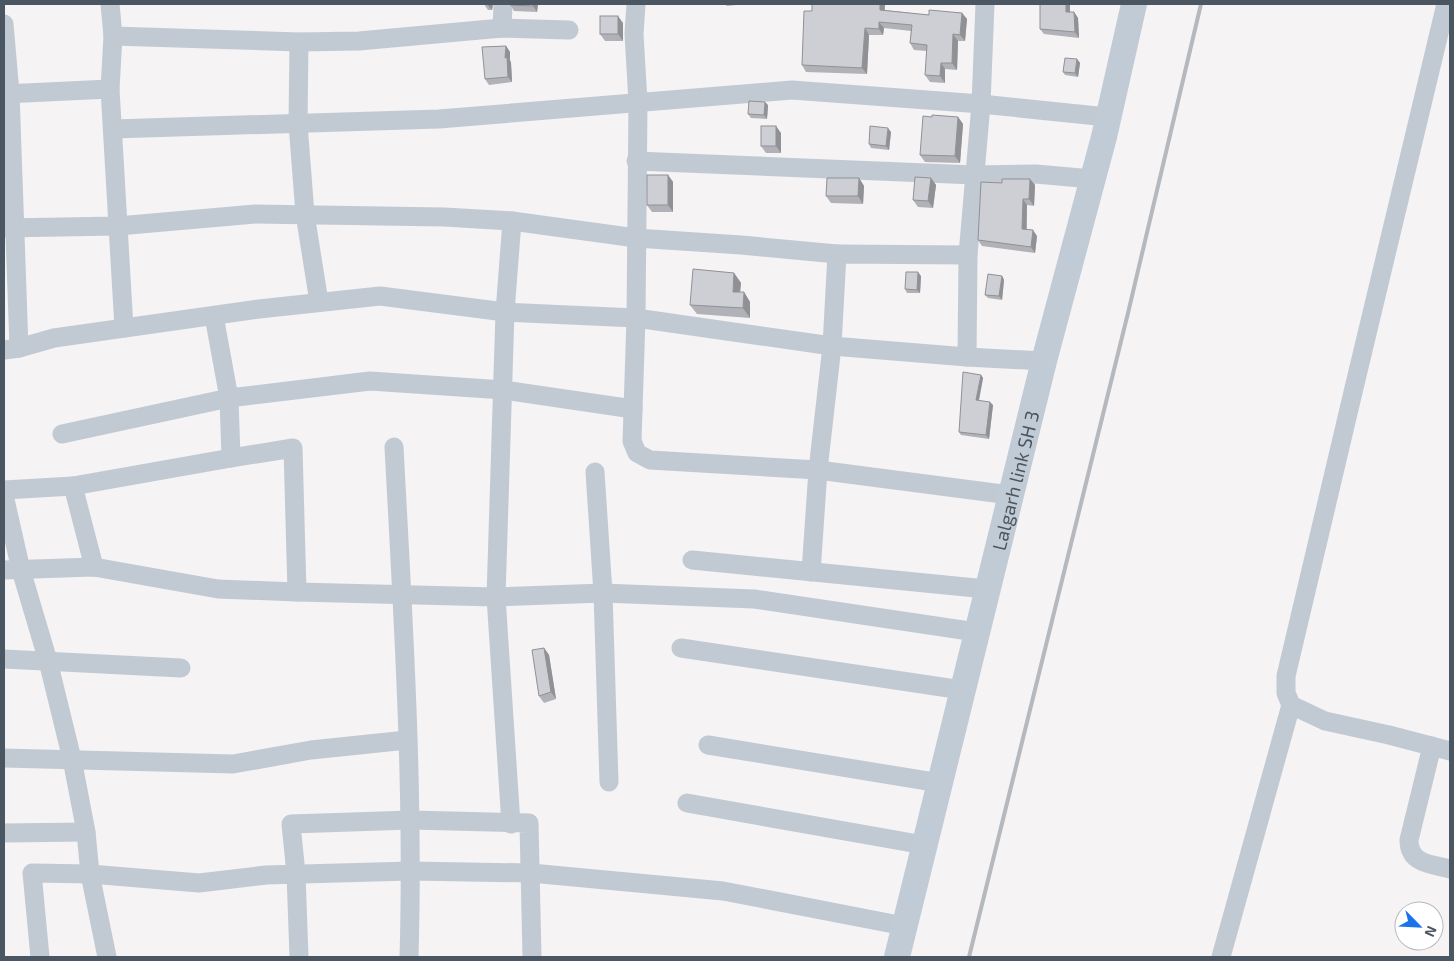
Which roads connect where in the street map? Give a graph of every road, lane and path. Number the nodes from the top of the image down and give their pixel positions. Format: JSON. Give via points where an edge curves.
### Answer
{"nodes":[{"id":1,"x":110,"y":4,"type":"edge"},
{"id":2,"x":503,"y":4,"type":"edge"},
{"id":3,"x":636,"y":4,"type":"edge"},
{"id":4,"x":986,"y":4,"type":"edge"},
{"id":5,"x":1129,"y":4,"type":"edge"},
{"id":6,"x":1446,"y":4,"type":"edge"},
{"id":7,"x":4,"y":24,"type":"edge"},
{"id":8,"x":502,"y":28,"type":"junction"},
{"id":9,"x":569,"y":30,"type":"dead end"},
{"id":10,"x":113,"y":36,"type":"junction"},
{"id":11,"x":299,"y":42,"type":"junction"},
{"id":12,"x":110,"y":89,"type":"junction"},
{"id":13,"x":7,"y":93,"type":"edge"},
{"id":14,"x":638,"y":102,"type":"junction"},
{"id":15,"x":981,"y":104,"type":"junction"},
{"id":16,"x":1108,"y":117,"type":"junction"},
{"id":17,"x":298,"y":124,"type":"junction"},
{"id":18,"x":113,"y":129,"type":"junction"},
{"id":19,"x":636,"y":161,"type":"junction"},
{"id":20,"x":975,"y":175,"type":"junction"},
{"id":21,"x":1092,"y":179,"type":"junction"},
{"id":22,"x":305,"y":214,"type":"junction"},
{"id":23,"x":512,"y":221,"type":"junction"},
{"id":24,"x":118,"y":226,"type":"junction"},
{"id":25,"x":9,"y":227,"type":"edge"},
{"id":26,"x":636,"y":238,"type":"junction"},
{"id":27,"x":837,"y":254,"type":"junction"},
{"id":28,"x":968,"y":255,"type":"junction"},
{"id":29,"x":318,"y":302,"type":"junction"},
{"id":30,"x":505,"y":312,"type":"junction"},
{"id":31,"x":214,"y":316,"type":"junction"},
{"id":32,"x":636,"y":318,"type":"junction"},
{"id":33,"x":124,"y":328,"type":"junction"},
{"id":34,"x":832,"y":346,"type":"junction"},
{"id":35,"x":12,"y":349,"type":"edge"},
{"id":36,"x":967,"y":357,"type":"junction"},
{"id":37,"x":1044,"y":361,"type":"junction"},
{"id":38,"x":504,"y":390,"type":"junction"},
{"id":39,"x":228,"y":398,"type":"junction"},
{"id":40,"x":634,"y":409,"type":"junction"},
{"id":41,"x":62,"y":434,"type":"dead end"},
{"id":42,"x":394,"y":447,"type":"dead end"},
{"id":43,"x":231,"y":458,"type":"junction"},
{"id":44,"x":818,"y":470,"type":"junction"},
{"id":45,"x":595,"y":472,"type":"dead end"},
{"id":46,"x":73,"y":486,"type":"junction"},
{"id":47,"x":4,"y":490,"type":"edge"},
{"id":48,"x":4,"y":495,"type":"edge"},
{"id":49,"x":1010,"y":495,"type":"junction"},
{"id":50,"x":692,"y":560,"type":"dead end"},
{"id":51,"x":94,"y":567,"type":"junction"},
{"id":52,"x":12,"y":570,"type":"edge"},
{"id":53,"x":811,"y":572,"type":"junction"},
{"id":54,"x":986,"y":589,"type":"junction"},
{"id":55,"x":297,"y":592,"type":"junction"},
{"id":56,"x":603,"y":592,"type":"junction"},
{"id":57,"x":402,"y":595,"type":"junction"},
{"id":58,"x":496,"y":597,"type":"junction"},
{"id":59,"x":976,"y":632,"type":"junction"},
{"id":60,"x":680,"y":648,"type":"dead end"},
{"id":61,"x":4,"y":659,"type":"edge"},
{"id":62,"x":48,"y":661,"type":"junction"},
{"id":63,"x":181,"y":668,"type":"dead end"},
{"id":64,"x":962,"y":690,"type":"junction"},
{"id":65,"x":1291,"y":705,"type":"junction"},
{"id":66,"x":407,"y":740,"type":"junction"},
{"id":67,"x":708,"y":745,"type":"dead end"},
{"id":68,"x":1441,"y":748,"type":"edge"},
{"id":69,"x":4,"y":758,"type":"edge"},
{"id":70,"x":72,"y":759,"type":"junction"},
{"id":71,"x":609,"y":782,"type":"dead end"},
{"id":72,"x":940,"y":783,"type":"junction"},
{"id":73,"x":687,"y":803,"type":"dead end"},
{"id":74,"x":411,"y":820,"type":"junction"},
{"id":75,"x":512,"y":824,"type":"junction"},
{"id":76,"x":86,"y":832,"type":"junction"},
{"id":77,"x":4,"y":833,"type":"edge"},
{"id":78,"x":924,"y":845,"type":"junction"},
{"id":79,"x":1450,"y":869,"type":"edge"},
{"id":80,"x":411,"y":871,"type":"junction"},
{"id":81,"x":531,"y":873,"type":"junction"},
{"id":82,"x":90,"y":874,"type":"junction"},
{"id":83,"x":296,"y":874,"type":"junction"},
{"id":84,"x":904,"y":926,"type":"junction"},
{"id":85,"x":40,"y":957,"type":"edge"},
{"id":86,"x":107,"y":957,"type":"edge"},
{"id":87,"x":299,"y":957,"type":"edge"},
{"id":88,"x":409,"y":957,"type":"edge"},
{"id":89,"x":532,"y":957,"type":"edge"},
{"id":90,"x":897,"y":957,"type":"edge"},
{"id":91,"x":1221,"y":957,"type":"edge"}],
"edges":[{"from":1,"to":10,"type":"street"},
{"from":2,"to":8,"type":"street"},
{"from":3,"to":14,"type":"street","via":[[634,34]]},
{"from":4,"to":15,"type":"street"},
{"from":5,"to":16,"type":"street","name":"Lalgarh link SH 3"},
{"from":6,"to":65,"type":"street","via":[[1286,676],[1286,693]]},
{"from":7,"to":13,"type":"street"},
{"from":8,"to":9,"type":"street"},
{"from":8,"to":11,"type":"street","via":[[359,41]]},
{"from":10,"to":11,"type":"street"},
{"from":10,"to":12,"type":"street"},
{"from":11,"to":17,"type":"street"},
{"from":12,"to":13,"type":"street"},
{"from":12,"to":18,"type":"street"},
{"from":13,"to":25,"type":"street"},
{"from":14,"to":15,"type":"street","via":[[792,90]]},
{"from":14,"to":17,"type":"street","via":[[439,118]]},
{"from":14,"to":19,"type":"street"},
{"from":15,"to":16,"type":"street"},
{"from":15,"to":20,"type":"street"},
{"from":16,"to":21,"type":"street","name":"Lalgarh link SH 3"},
{"from":17,"to":18,"type":"street"},
{"from":17,"to":22,"type":"street"},
{"from":18,"to":24,"type":"street"},
{"from":19,"to":20,"type":"street"},
{"from":19,"to":26,"type":"street"},
{"from":20,"to":21,"type":"street","via":[[1036,174]]},
{"from":20,"to":28,"type":"street"},
{"from":21,"to":37,"type":"street","name":"Lalgarh link SH 3"},
{"from":22,"to":23,"type":"street"},
{"from":22,"to":24,"type":"street","via":[[255,214]]},
{"from":22,"to":29,"type":"street"},
{"from":23,"to":26,"type":"street"},
{"from":23,"to":30,"type":"street"},
{"from":24,"to":25,"type":"street"},
{"from":24,"to":33,"type":"street"},
{"from":25,"to":35,"type":"street"},
{"from":26,"to":27,"type":"street"},
{"from":26,"to":32,"type":"street"},
{"from":27,"to":28,"type":"street"},
{"from":27,"to":34,"type":"street"},
{"from":28,"to":36,"type":"street"},
{"from":29,"to":30,"type":"street","via":[[380,296]]},
{"from":29,"to":31,"type":"street"},
{"from":30,"to":32,"type":"street"},
{"from":30,"to":38,"type":"street"},
{"from":31,"to":33,"type":"street"},
{"from":31,"to":39,"type":"street"},
{"from":32,"to":34,"type":"street"},
{"from":32,"to":40,"type":"street"},
{"from":33,"to":35,"type":"street","via":[[54,338]]},
{"from":34,"to":36,"type":"street"},
{"from":34,"to":44,"type":"street"},
{"from":36,"to":37,"type":"street"},
{"from":37,"to":49,"type":"street","name":"Lalgarh link SH 3"},
{"from":38,"to":39,"type":"street","via":[[370,381]]},
{"from":38,"to":40,"type":"street"},
{"from":38,"to":58,"type":"street"},
{"from":39,"to":41,"type":"street"},
{"from":39,"to":43,"type":"street"},
{"from":40,"to":44,"type":"street","via":[[632,441],[637,453],[650,460]]},
{"from":42,"to":57,"type":"street"},
{"from":43,"to":46,"type":"street"},
{"from":43,"to":55,"type":"street","via":[[293,448]]},
{"from":44,"to":49,"type":"street"},
{"from":44,"to":53,"type":"street"},
{"from":45,"to":56,"type":"street"},
{"from":46,"to":47,"type":"street"},
{"from":46,"to":51,"type":"street"},
{"from":48,"to":52,"type":"street"},
{"from":49,"to":54,"type":"street","name":"Lalgarh link SH 3"},
{"from":50,"to":53,"type":"street"},
{"from":51,"to":52,"type":"street"},
{"from":51,"to":55,"type":"street","via":[[218,589]]},
{"from":52,"to":62,"type":"street"},
{"from":53,"to":54,"type":"street"},
{"from":54,"to":59,"type":"street","name":"Lalgarh link SH 3"},
{"from":55,"to":57,"type":"street"},
{"from":56,"to":58,"type":"street"},
{"from":56,"to":59,"type":"street","via":[[754,599]]},
{"from":56,"to":71,"type":"street"},
{"from":57,"to":58,"type":"street"},
{"from":57,"to":66,"type":"street"},
{"from":58,"to":75,"type":"street"},
{"from":59,"to":64,"type":"street","name":"Lalgarh link SH 3"},
{"from":60,"to":64,"type":"street"},
{"from":61,"to":62,"type":"street"},
{"from":62,"to":63,"type":"street"},
{"from":62,"to":70,"type":"street"},
{"from":64,"to":72,"type":"street","name":"Lalgarh link SH 3"},
{"from":65,"to":68,"type":"street","via":[[1325,721]]},
{"from":65,"to":91,"type":"street"},
{"from":66,"to":70,"type":"street","via":[[311,750],[233,764]]},
{"from":66,"to":74,"type":"street"},
{"from":67,"to":72,"type":"street"},
{"from":68,"to":79,"type":"street","via":[[1409,840],[1409,850],[1414,857]]},
{"from":69,"to":70,"type":"street"},
{"from":70,"to":76,"type":"street"},
{"from":72,"to":78,"type":"street","name":"Lalgarh link SH 3"},
{"from":73,"to":78,"type":"street"},
{"from":74,"to":75,"type":"street"},
{"from":74,"to":80,"type":"street"},
{"from":74,"to":83,"type":"street","via":[[291,824]]},
{"from":75,"to":81,"type":"street","via":[[529,823]]},
{"from":76,"to":77,"type":"street"},
{"from":76,"to":82,"type":"street"},
{"from":78,"to":84,"type":"street","name":"Lalgarh link SH 3"},
{"from":80,"to":81,"type":"street"},
{"from":80,"to":83,"type":"street"},
{"from":80,"to":88,"type":"street"},
{"from":81,"to":84,"type":"street","via":[[723,891]]},
{"from":81,"to":89,"type":"street"},
{"from":82,"to":83,"type":"street","via":[[199,882]]},
{"from":82,"to":85,"type":"street","via":[[32,873]]},
{"from":82,"to":86,"type":"street"},
{"from":83,"to":87,"type":"street"},
{"from":84,"to":90,"type":"street","name":"Lalgarh link SH 3"}]}
